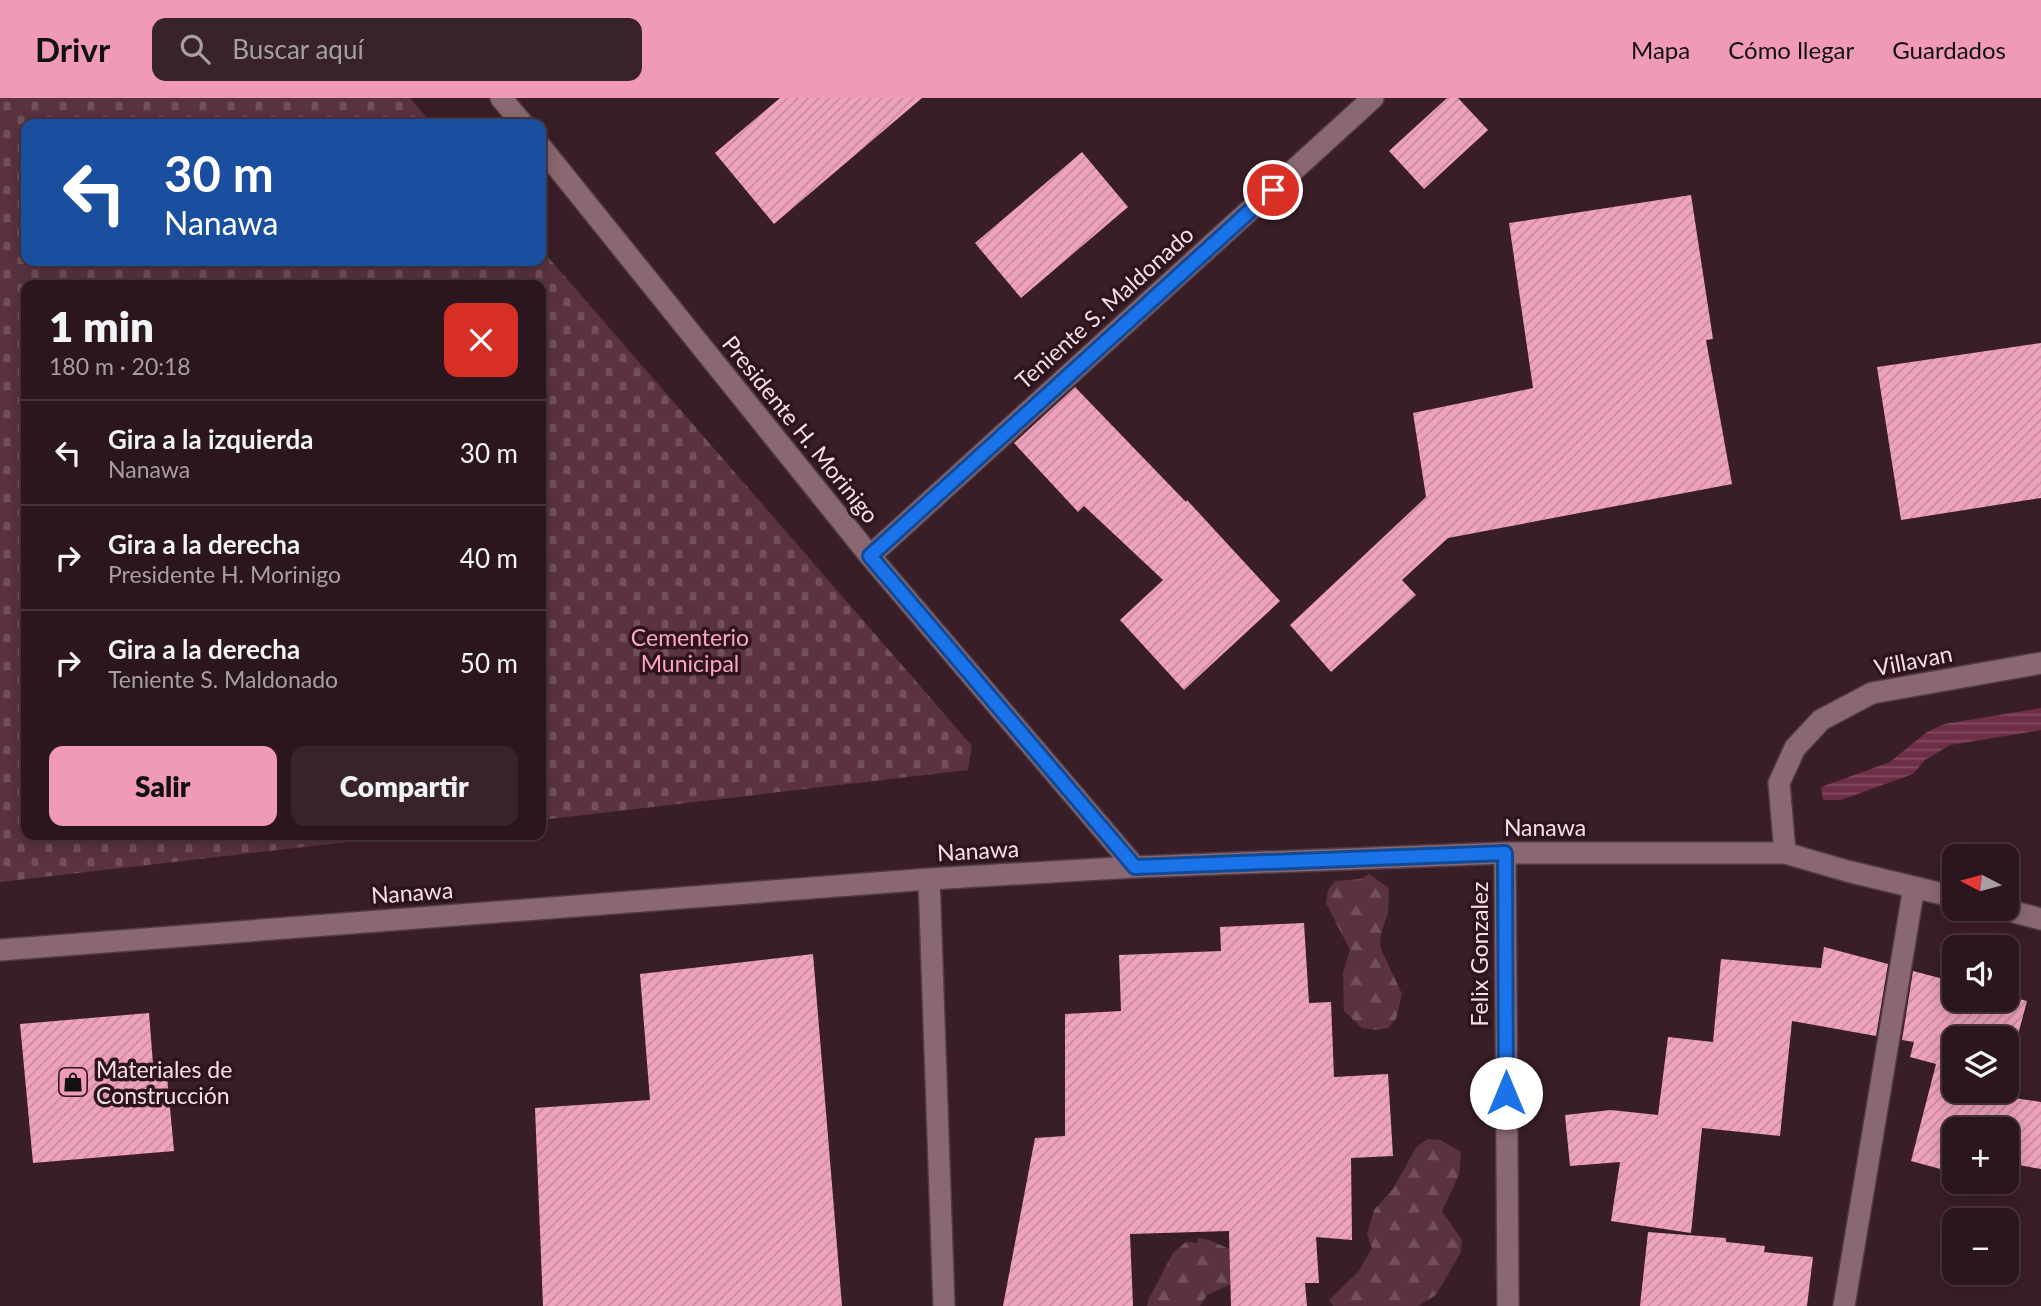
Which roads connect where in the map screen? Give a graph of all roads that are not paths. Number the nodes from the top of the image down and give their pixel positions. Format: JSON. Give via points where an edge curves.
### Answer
{"nodes":[{"id":1,"x":501,"y":98,"type":"edge"},
{"id":2,"x":1373,"y":98,"type":"edge"},
{"id":3,"x":519,"y":119,"type":"edge"},
{"id":4,"x":546,"y":153,"type":"edge"},
{"id":5,"x":870,"y":556,"type":"junction"},
{"id":6,"x":2041,"y":663,"type":"edge"},
{"id":7,"x":1505,"y":853,"type":"junction"},
{"id":8,"x":1785,"y":853,"type":"junction"},
{"id":9,"x":1135,"y":867,"type":"junction"},
{"id":10,"x":929,"y":879,"type":"junction"},
{"id":11,"x":1914,"y":887,"type":"junction"},
{"id":12,"x":1942,"y":894,"type":"edge"},
{"id":13,"x":2020,"y":914,"type":"edge"},
{"id":14,"x":2041,"y":919,"type":"edge"},
{"id":15,"x":0,"y":950,"type":"edge"},
{"id":16,"x":944,"y":1306,"type":"edge"},
{"id":17,"x":1508,"y":1306,"type":"edge"},
{"id":18,"x":1844,"y":1306,"type":"edge"}],
"edges":[{"from":1,"to":3,"type":"street"},
{"from":2,"to":5,"type":"street","name":"Teniente S. Maldonado"},
{"from":4,"to":5,"type":"street","name":"Presidente H. Morinigo"},
{"from":5,"to":9,"type":"street","name":"Presidente H. Morinigo"},
{"from":6,"to":8,"type":"street","name":"Villavan","via":[[1872,693],[1821,720],[1795,748],[1779,783]]},
{"from":7,"to":8,"type":"street","name":"Nanawa"},
{"from":7,"to":9,"type":"street","name":"Nanawa"},
{"from":7,"to":17,"type":"street","name":"Felix Gonzalez"},
{"from":8,"to":11,"type":"street","name":"Nanawa"},
{"from":9,"to":10,"type":"street","name":"Nanawa"},
{"from":10,"to":15,"type":"street","name":"Nanawa"},
{"from":10,"to":16,"type":"street"},
{"from":11,"to":12,"type":"street","name":"Nanawa"},
{"from":11,"to":18,"type":"street"},
{"from":13,"to":14,"type":"street"}]}
